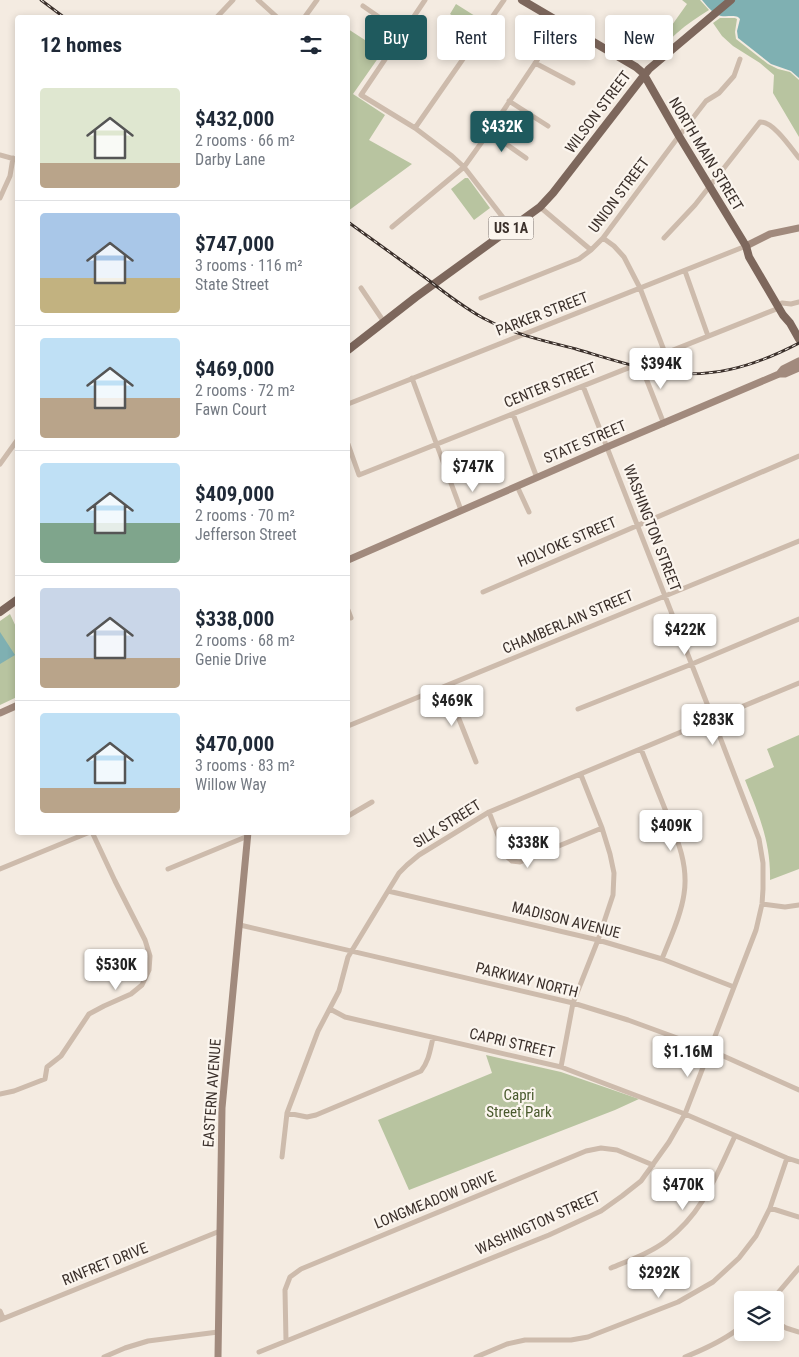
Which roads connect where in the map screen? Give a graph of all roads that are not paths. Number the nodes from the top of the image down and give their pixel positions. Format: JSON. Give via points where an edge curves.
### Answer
{"nodes":[{"id":1,"x":232,"y":0,"type":"edge"},
{"id":2,"x":258,"y":0,"type":"edge"},
{"id":3,"x":317,"y":0,"type":"edge"},
{"id":4,"x":424,"y":0,"type":"edge"},
{"id":5,"x":504,"y":0,"type":"edge"},
{"id":6,"x":522,"y":0,"type":"edge"},
{"id":7,"x":731,"y":0,"type":"edge"},
{"id":8,"x":363,"y":6,"type":"dead end"},
{"id":9,"x":219,"y":15,"type":"edge"},
{"id":10,"x":275,"y":15,"type":"edge"},
{"id":11,"x":306,"y":15,"type":"edge"},
{"id":12,"x":376,"y":15,"type":"edge"},
{"id":13,"x":414,"y":15,"type":"edge"},
{"id":14,"x":548,"y":15,"type":"edge"},
{"id":15,"x":595,"y":43,"type":"edge"},
{"id":16,"x":384,"y":60,"type":"edge"},
{"id":17,"x":538,"y":60,"type":"edge"},
{"id":18,"x":740,"y":60,"type":"dead end"},
{"id":19,"x":536,"y":63,"type":"junction"},
{"id":20,"x":644,"y":75,"type":"junction"},
{"id":21,"x":573,"y":84,"type":"dead end"},
{"id":22,"x":510,"y":101,"type":"junction"},
{"id":23,"x":548,"y":126,"type":"dead end"},
{"id":24,"x":415,"y":128,"type":"junction"},
{"id":25,"x":490,"y":132,"type":"junction"},
{"id":26,"x":679,"y":136,"type":"junction"},
{"id":27,"x":0,"y":155,"type":"edge"},
{"id":28,"x":799,"y":157,"type":"edge"},
{"id":29,"x":526,"y":158,"type":"dead end"},
{"id":30,"x":15,"y":159,"type":"edge"},
{"id":31,"x":464,"y":167,"type":"junction"},
{"id":32,"x":709,"y":186,"type":"junction"},
{"id":33,"x":0,"y":198,"type":"edge"},
{"id":34,"x":540,"y":207,"type":"junction"},
{"id":35,"x":392,"y":227,"type":"dead end"},
{"id":36,"x":511,"y":228,"type":"junction"},
{"id":37,"x":799,"y":228,"type":"edge"},
{"id":38,"x":603,"y":238,"type":"junction"},
{"id":39,"x":664,"y":238,"type":"dead end"},
{"id":40,"x":746,"y":246,"type":"junction"},
{"id":41,"x":591,"y":250,"type":"junction"},
{"id":42,"x":685,"y":271,"type":"junction"},
{"id":43,"x":361,"y":288,"type":"dead end"},
{"id":44,"x":640,"y":288,"type":"junction"},
{"id":45,"x":480,"y":298,"type":"dead end"},
{"id":46,"x":799,"y":302,"type":"edge"},
{"id":47,"x":781,"y":305,"type":"junction"},
{"id":48,"x":384,"y":322,"type":"junction"},
{"id":49,"x":708,"y":336,"type":"junction"},
{"id":50,"x":799,"y":339,"type":"edge"},
{"id":51,"x":350,"y":348,"type":"edge"},
{"id":52,"x":665,"y":353,"type":"junction"},
{"id":53,"x":799,"y":361,"type":"edge"},
{"id":54,"x":640,"y":363,"type":"junction"},
{"id":55,"x":799,"y":368,"type":"edge"},
{"id":56,"x":779,"y":374,"type":"junction"},
{"id":57,"x":412,"y":378,"type":"junction"},
{"id":58,"x":583,"y":386,"type":"junction"},
{"id":59,"x":350,"y":403,"type":"edge"},
{"id":60,"x":513,"y":414,"type":"junction"},
{"id":61,"x":664,"y":424,"type":"junction"},
{"id":62,"x":15,"y":443,"type":"edge"},
{"id":63,"x":436,"y":444,"type":"junction"},
{"id":64,"x":607,"y":447,"type":"junction"},
{"id":65,"x":350,"y":450,"type":"edge"},
{"id":66,"x":799,"y":456,"type":"edge"},
{"id":67,"x":0,"y":464,"type":"edge"},
{"id":68,"x":537,"y":478,"type":"junction"},
{"id":69,"x":517,"y":486,"type":"junction"},
{"id":70,"x":461,"y":510,"type":"junction"},
{"id":71,"x":529,"y":512,"type":"dead end"},
{"id":72,"x":638,"y":525,"type":"junction"},
{"id":73,"x":799,"y":541,"type":"edge"},
{"id":74,"x":350,"y":559,"type":"edge"},
{"id":75,"x":483,"y":592,"type":"dead end"},
{"id":76,"x":665,"y":595,"type":"junction"},
{"id":77,"x":15,"y":601,"type":"edge"},
{"id":78,"x":0,"y":612,"type":"edge"},
{"id":79,"x":799,"y":618,"type":"edge"},
{"id":80,"x":692,"y":664,"type":"junction"},
{"id":81,"x":799,"y":683,"type":"edge"},
{"id":82,"x":446,"y":686,"type":"junction"},
{"id":83,"x":15,"y":706,"type":"edge"},
{"id":84,"x":578,"y":709,"type":"dead end"},
{"id":85,"x":0,"y":713,"type":"edge"},
{"id":86,"x":713,"y":719,"type":"junction"},
{"id":87,"x":350,"y":725,"type":"edge"},
{"id":88,"x":641,"y":748,"type":"junction"},
{"id":89,"x":476,"y":762,"type":"dead end"},
{"id":90,"x":581,"y":775,"type":"junction"},
{"id":91,"x":372,"y":802,"type":"dead end"},
{"id":92,"x":489,"y":812,"type":"junction"},
{"id":93,"x":350,"y":815,"type":"edge"},
{"id":94,"x":602,"y":828,"type":"junction"},
{"id":95,"x":84,"y":835,"type":"edge"},
{"id":96,"x":92,"y":835,"type":"edge"},
{"id":97,"x":246,"y":835,"type":"edge"},
{"id":98,"x":248,"y":835,"type":"edge"},
{"id":99,"x":0,"y":869,"type":"edge"},
{"id":100,"x":168,"y":869,"type":"dead end"},
{"id":101,"x":388,"y":891,"type":"junction"},
{"id":102,"x":762,"y":904,"type":"junction"},
{"id":103,"x":799,"y":905,"type":"edge"},
{"id":104,"x":240,"y":925,"type":"junction"},
{"id":105,"x":598,"y":940,"type":"junction"},
{"id":106,"x":352,"y":950,"type":"junction"},
{"id":107,"x":662,"y":959,"type":"junction"},
{"id":108,"x":734,"y":987,"type":"junction"},
{"id":109,"x":573,"y":1003,"type":"junction"},
{"id":110,"x":330,"y":1009,"type":"junction"},
{"id":111,"x":433,"y":1038,"type":"junction"},
{"id":112,"x":710,"y":1050,"type":"junction"},
{"id":113,"x":561,"y":1067,"type":"junction"},
{"id":114,"x":799,"y":1090,"type":"edge"},
{"id":115,"x":0,"y":1094,"type":"edge"},
{"id":116,"x":287,"y":1113,"type":"junction"},
{"id":117,"x":685,"y":1114,"type":"junction"},
{"id":118,"x":735,"y":1136,"type":"junction"},
{"id":119,"x":282,"y":1157,"type":"dead end"},
{"id":120,"x":787,"y":1158,"type":"junction"},
{"id":121,"x":799,"y":1162,"type":"edge"},
{"id":122,"x":653,"y":1165,"type":"junction"},
{"id":123,"x":770,"y":1208,"type":"junction"},
{"id":124,"x":799,"y":1218,"type":"edge"},
{"id":125,"x":220,"y":1231,"type":"junction"},
{"id":126,"x":611,"y":1268,"type":"dead end"},
{"id":127,"x":799,"y":1268,"type":"edge"},
{"id":128,"x":780,"y":1291,"type":"edge"},
{"id":129,"x":0,"y":1311,"type":"edge"},
{"id":130,"x":1,"y":1319,"type":"edge"},
{"id":131,"x":784,"y":1327,"type":"edge"},
{"id":132,"x":218,"y":1332,"type":"junction"},
{"id":133,"x":734,"y":1332,"type":"edge"},
{"id":134,"x":799,"y":1332,"type":"edge"},
{"id":135,"x":286,"y":1340,"type":"junction"},
{"id":136,"x":259,"y":1352,"type":"dead end"},
{"id":137,"x":481,"y":1356,"type":"edge"},
{"id":138,"x":104,"y":1357,"type":"edge"},
{"id":139,"x":218,"y":1357,"type":"edge"},
{"id":140,"x":685,"y":1357,"type":"edge"}],
"edges":[{"from":1,"to":9,"type":"street"},
{"from":2,"to":10,"type":"street"},
{"from":3,"to":11,"type":"street"},
{"from":4,"to":13,"type":"street"},
{"from":5,"to":24,"type":"street"},
{"from":6,"to":14,"type":"main road"},
{"from":7,"to":20,"type":"main road","name":"WILSON STREET","number":"US 1A"},
{"from":8,"to":12,"type":"street"},
{"from":15,"to":20,"type":"main road"},
{"from":16,"to":24,"type":"street","via":[[361,95]]},
{"from":17,"to":19,"type":"street"},
{"from":18,"to":26,"type":"street","name":"UNION STREET","via":[[734,76],[706,102]]},
{"from":19,"to":21,"type":"street"},
{"from":19,"to":22,"type":"street"},
{"from":20,"to":26,"type":"main road","name":"NORTH MAIN STREET"},
{"from":20,"to":34,"type":"main road","name":"WILSON STREET","number":"US 1A"},
{"from":22,"to":23,"type":"street"},
{"from":22,"to":25,"type":"street"},
{"from":24,"to":31,"type":"street"},
{"from":25,"to":29,"type":"street"},
{"from":25,"to":31,"type":"street"},
{"from":26,"to":32,"type":"main road","name":"NORTH MAIN STREET"},
{"from":26,"to":38,"type":"street","name":"UNION STREET"},
{"from":27,"to":30,"type":"street"},
{"from":28,"to":32,"type":"street","via":[[763,121]]},
{"from":30,"to":33,"type":"street"},
{"from":31,"to":35,"type":"street"},
{"from":31,"to":36,"type":"street"},
{"from":32,"to":39,"type":"street"},
{"from":32,"to":40,"type":"main road","name":"NORTH MAIN STREET"},
{"from":34,"to":36,"type":"main road","name":"WILSON STREET","number":"US 1A"},
{"from":34,"to":41,"type":"street"},
{"from":36,"to":48,"type":"main road","name":"WILSON STREET","number":"US 1A"},
{"from":37,"to":40,"type":"street","via":[[767,235]]},
{"from":38,"to":41,"type":"street","name":"UNION STREET"},
{"from":38,"to":44,"type":"street","via":[[624,257]]},
{"from":40,"to":42,"type":"street","name":"PARKER STREET"},
{"from":40,"to":47,"type":"main road","name":"NORTH MAIN STREET","via":[[749,257]]},
{"from":41,"to":45,"type":"street","name":"UNION STREET","via":[[579,259]]},
{"from":42,"to":44,"type":"street","name":"PARKER STREET"},
{"from":42,"to":49,"type":"street"},
{"from":43,"to":48,"type":"street"},
{"from":44,"to":52,"type":"street"},
{"from":44,"to":57,"type":"street","name":"PARKER STREET"},
{"from":46,"to":47,"type":"street","name":"CENTER STREET"},
{"from":47,"to":49,"type":"street","name":"CENTER STREET"},
{"from":47,"to":50,"type":"main road","name":"NORTH MAIN STREET"},
{"from":48,"to":51,"type":"main road","name":"WILSON STREET","number":"US 1A"},
{"from":49,"to":52,"type":"street","name":"CENTER STREET"},
{"from":52,"to":54,"type":"street","name":"CENTER STREET"},
{"from":53,"to":56,"type":"street","name":"STATE STREET"},
{"from":54,"to":58,"type":"street","name":"CENTER STREET"},
{"from":54,"to":61,"type":"street"},
{"from":55,"to":56,"type":"street","name":"STATE STREET"},
{"from":56,"to":61,"type":"street","name":"STATE STREET"},
{"from":57,"to":59,"type":"street","name":"PARKER STREET"},
{"from":57,"to":63,"type":"street"},
{"from":58,"to":60,"type":"street","name":"CENTER STREET"},
{"from":58,"to":64,"type":"street","name":"WASHINGTON STREET"},
{"from":60,"to":63,"type":"street","name":"CENTER STREET"},
{"from":60,"to":68,"type":"street"},
{"from":61,"to":64,"type":"street","name":"STATE STREET"},
{"from":62,"to":67,"type":"street"},
{"from":63,"to":65,"type":"street","name":"CENTER STREET","via":[[359,475]]},
{"from":63,"to":70,"type":"street"},
{"from":64,"to":68,"type":"street","name":"STATE STREET"},
{"from":64,"to":72,"type":"street","name":"WASHINGTON STREET"},
{"from":66,"to":72,"type":"street","name":"HOLYOKE STREET"},
{"from":68,"to":69,"type":"street","name":"STATE STREET"},
{"from":69,"to":70,"type":"street","name":"STATE STREET"},
{"from":69,"to":71,"type":"street"},
{"from":70,"to":74,"type":"street","name":"STATE STREET"},
{"from":72,"to":75,"type":"street","name":"HOLYOKE STREET"},
{"from":72,"to":76,"type":"street","name":"WASHINGTON STREET"},
{"from":73,"to":76,"type":"street","name":"CHAMBERLAIN STREET"},
{"from":76,"to":80,"type":"street","name":"WASHINGTON STREET"},
{"from":76,"to":82,"type":"street","name":"CHAMBERLAIN STREET"},
{"from":77,"to":78,"type":"main road"},
{"from":79,"to":80,"type":"street"},
{"from":80,"to":84,"type":"street"},
{"from":80,"to":86,"type":"street","name":"WASHINGTON STREET"},
{"from":81,"to":86,"type":"street","name":"SILK STREET"},
{"from":82,"to":87,"type":"street","name":"CHAMBERLAIN STREET"},
{"from":82,"to":89,"type":"street"},
{"from":83,"to":85,"type":"street"},
{"from":86,"to":88,"type":"street","name":"SILK STREET"},
{"from":86,"to":102,"type":"street","name":"WASHINGTON STREET","via":[[759,839],[763,863]]},
{"from":88,"to":90,"type":"street","name":"SILK STREET"},
{"from":88,"to":107,"type":"street","via":[[678,842],[685,872],[680,911]]},
{"from":90,"to":92,"type":"street","name":"SILK STREET"},
{"from":90,"to":94,"type":"street"},
{"from":91,"to":93,"type":"street"},
{"from":92,"to":94,"type":"street","via":[[506,856],[512,861],[520,862]]},
{"from":92,"to":101,"type":"street","name":"SILK STREET","via":[[420,855],[403,869]]},
{"from":94,"to":105,"type":"street","via":[[614,873],[613,895]]},
{"from":95,"to":99,"type":"street"},
{"from":96,"to":115,"type":"street","via":[[145,940],[150,956],[149,970],[142,985],[131,994],[90,1014],[61,1056],[48,1067],[45,1079]]},
{"from":97,"to":100,"type":"street"},
{"from":98,"to":104,"type":"street","name":"EASTERN AVENUE"},
{"from":101,"to":105,"type":"street","name":"MADISON AVENUE"},
{"from":101,"to":106,"type":"street","name":"SILK STREET"},
{"from":102,"to":103,"type":"street"},
{"from":102,"to":108,"type":"street","name":"WASHINGTON STREET","via":[[756,930]]},
{"from":104,"to":106,"type":"street","name":"PARKWAY NORTH"},
{"from":104,"to":125,"type":"street","name":"EASTERN AVENUE","via":[[222,1108]]},
{"from":105,"to":107,"type":"street","name":"MADISON AVENUE"},
{"from":105,"to":109,"type":"street"},
{"from":106,"to":109,"type":"street","name":"PARKWAY NORTH"},
{"from":106,"to":110,"type":"street","name":"SILK STREET"},
{"from":107,"to":108,"type":"street","name":"MADISON AVENUE"},
{"from":108,"to":112,"type":"street","name":"WASHINGTON STREET"},
{"from":109,"to":112,"type":"street","name":"PARKWAY NORTH"},
{"from":109,"to":113,"type":"street"},
{"from":110,"to":111,"type":"street","name":"CAPRI STREET","via":[[345,1017]]},
{"from":110,"to":116,"type":"street","name":"SILK STREET","via":[[318,1031]]},
{"from":111,"to":113,"type":"street","name":"CAPRI STREET"},
{"from":111,"to":116,"type":"street","via":[[429,1058],[421,1071],[316,1115],[307,1117]]},
{"from":112,"to":114,"type":"street","name":"PARKWAY NORTH"},
{"from":112,"to":117,"type":"street","name":"WASHINGTON STREET"},
{"from":113,"to":117,"type":"street","name":"CAPRI STREET"},
{"from":116,"to":119,"type":"street","name":"SILK STREET"},
{"from":117,"to":118,"type":"street","name":"CAPRI STREET"},
{"from":117,"to":122,"type":"street","name":"WASHINGTON STREET"},
{"from":118,"to":120,"type":"street","name":"CAPRI STREET"},
{"from":118,"to":126,"type":"street","via":[[701,1206],[686,1224],[666,1242]]},
{"from":120,"to":121,"type":"street","name":"CAPRI STREET"},
{"from":120,"to":123,"type":"street"},
{"from":122,"to":135,"type":"street","name":"WASHINGTON STREET","via":[[641,1181],[601,1211],[549,1235]]},
{"from":122,"to":135,"type":"street","name":"LONGMEADOW DRIVE","via":[[617,1150],[601,1148],[586,1152],[300,1269],[284,1290]]},
{"from":123,"to":124,"type":"street"},
{"from":123,"to":137,"type":"street","via":[[756,1236],[739,1258],[713,1282],[678,1302],[588,1338],[525,1340]]},
{"from":125,"to":130,"type":"street","name":"RINFRET DRIVE"},
{"from":125,"to":132,"type":"street","name":"EASTERN AVENUE"},
{"from":127,"to":128,"type":"street"},
{"from":129,"to":130,"type":"street"},
{"from":131,"to":134,"type":"street"},
{"from":132,"to":138,"type":"street","via":[[148,1341]]},
{"from":132,"to":139,"type":"street","name":"EASTERN AVENUE"},
{"from":133,"to":140,"type":"street"},
{"from":135,"to":136,"type":"street","name":"WASHINGTON STREET"}]}
